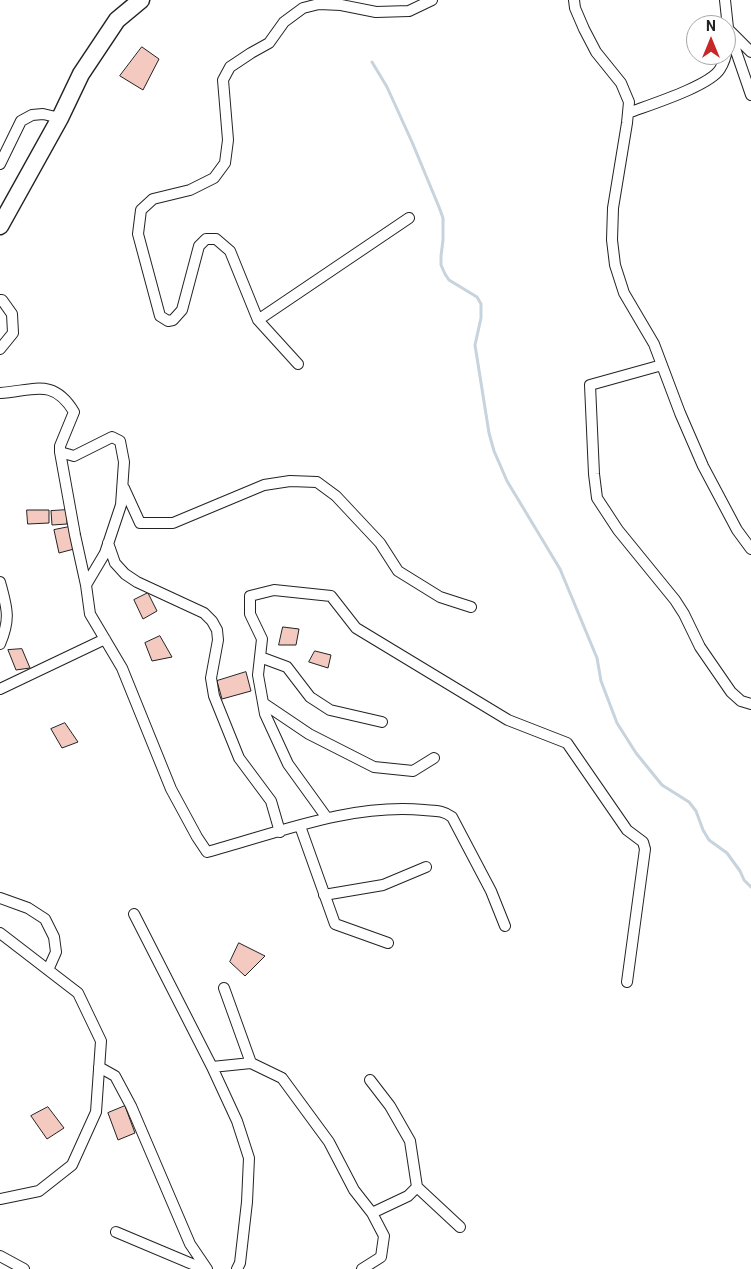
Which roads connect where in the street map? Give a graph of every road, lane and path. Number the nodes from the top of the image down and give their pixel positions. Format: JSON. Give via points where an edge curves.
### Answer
{"nodes":[{"id":1,"x":141,"y":0,"type":"edge"},
{"id":2,"x":432,"y":0,"type":"edge"},
{"id":3,"x":574,"y":0,"type":"edge"},
{"id":4,"x":725,"y":0,"type":"edge"},
{"id":5,"x":727,"y":15,"type":"edge"},
{"id":6,"x":736,"y":36,"type":"edge"},
{"id":7,"x":736,"y":51,"type":"edge"},
{"id":8,"x":751,"y":52,"type":"edge"},
{"id":9,"x":722,"y":65,"type":"edge"},
{"id":10,"x":751,"y":95,"type":"edge"},
{"id":11,"x":628,"y":113,"type":"junction"},
{"id":12,"x":60,"y":118,"type":"junction"},
{"id":13,"x":0,"y":164,"type":"edge"},
{"id":14,"x":409,"y":218,"type":"dead end"},
{"id":15,"x":0,"y":226,"type":"edge"},
{"id":16,"x":0,"y":300,"type":"edge"},
{"id":17,"x":258,"y":320,"type":"junction"},
{"id":18,"x":0,"y":349,"type":"edge"},
{"id":19,"x":298,"y":364,"type":"dead end"},
{"id":20,"x":662,"y":365,"type":"junction"},
{"id":21,"x":0,"y":393,"type":"edge"},
{"id":22,"x":60,"y":452,"type":"junction"},
{"id":23,"x":122,"y":484,"type":"junction"},
{"id":24,"x":108,"y":544,"type":"junction"},
{"id":25,"x":751,"y":549,"type":"edge"},
{"id":26,"x":0,"y":582,"type":"edge"},
{"id":27,"x":86,"y":585,"type":"junction"},
{"id":28,"x":471,"y":607,"type":"dead end"},
{"id":29,"x":105,"y":639,"type":"junction"},
{"id":30,"x":0,"y":644,"type":"edge"},
{"id":31,"x":260,"y":657,"type":"junction"},
{"id":32,"x":0,"y":688,"type":"edge"},
{"id":33,"x":263,"y":703,"type":"junction"},
{"id":34,"x":751,"y":704,"type":"edge"},
{"id":35,"x":382,"y":722,"type":"dead end"},
{"id":36,"x":434,"y":758,"type":"dead end"},
{"id":37,"x":327,"y":818,"type":"junction"},
{"id":38,"x":300,"y":826,"type":"junction"},
{"id":39,"x":280,"y":832,"type":"junction"},
{"id":40,"x":426,"y":867,"type":"dead end"},
{"id":41,"x":324,"y":895,"type":"junction"},
{"id":42,"x":0,"y":898,"type":"edge"},
{"id":43,"x":134,"y":914,"type":"dead end"},
{"id":44,"x":505,"y":926,"type":"dead end"},
{"id":45,"x":0,"y":933,"type":"edge"},
{"id":46,"x":388,"y":944,"type":"dead end"},
{"id":47,"x":48,"y":970,"type":"junction"},
{"id":48,"x":628,"y":982,"type":"dead end"},
{"id":49,"x":224,"y":988,"type":"dead end"},
{"id":50,"x":251,"y":1062,"type":"junction"},
{"id":51,"x":99,"y":1067,"type":"junction"},
{"id":52,"x":212,"y":1067,"type":"junction"},
{"id":53,"x":370,"y":1080,"type":"dead end"},
{"id":54,"x":417,"y":1187,"type":"junction"},
{"id":55,"x":0,"y":1199,"type":"edge"},
{"id":56,"x":372,"y":1213,"type":"junction"},
{"id":57,"x":460,"y":1227,"type":"dead end"},
{"id":58,"x":116,"y":1232,"type":"dead end"},
{"id":59,"x":0,"y":1256,"type":"edge"},
{"id":60,"x":24,"y":1269,"type":"edge"},
{"id":61,"x":205,"y":1269,"type":"edge"},
{"id":62,"x":237,"y":1269,"type":"edge"},
{"id":63,"x":362,"y":1269,"type":"edge"}],
"edges":[{"from":1,"to":12,"type":"main road","via":[[117,20],[81,74]]},
{"from":2,"to":17,"type":"street","via":[[409,11],[376,12],[319,4],[303,8],[284,22],[269,43],[230,67],[223,80],[228,140],[226,163],[214,178],[190,190],[153,199],[142,210],[138,234],[160,316],[173,320],[182,310],[199,246],[206,239],[216,239],[230,251]]},
{"from":3,"to":11,"type":"street","via":[[596,52],[621,83]]},
{"from":4,"to":5,"type":"street"},
{"from":6,"to":8,"type":"street"},
{"from":7,"to":10,"type":"street"},
{"from":9,"to":11,"type":"street","via":[[707,82]]},
{"from":11,"to":20,"type":"street","via":[[612,208],[615,265],[624,293],[654,344]]},
{"from":12,"to":13,"type":"street","via":[[43,114],[21,121]]},
{"from":12,"to":15,"type":"main road"},
{"from":14,"to":17,"type":"street"},
{"from":16,"to":18,"type":"street","via":[[12,314],[12,333]]},
{"from":17,"to":19,"type":"street"},
{"from":20,"to":25,"type":"street","via":[[703,466],[737,530]]},
{"from":20,"to":34,"type":"street","via":[[590,385],[598,498],[623,537],[675,600],[700,648],[731,692],[741,701]]},
{"from":21,"to":22,"type":"street","via":[[28,388],[50,389],[66,400],[74,412]]},
{"from":22,"to":23,"type":"street","via":[[74,456],[112,437],[120,441],[124,462]]},
{"from":22,"to":27,"type":"street"},
{"from":23,"to":24,"type":"street","via":[[121,505]]},
{"from":23,"to":28,"type":"street","via":[[140,523],[173,523],[264,484],[316,482],[349,509],[380,543],[398,571],[440,597]]},
{"from":24,"to":27,"type":"street"},
{"from":24,"to":39,"type":"street","via":[[115,563],[126,574],[204,613],[212,621],[218,640],[211,678],[214,696],[238,758],[272,801]]},
{"from":26,"to":30,"type":"street","via":[[8,612],[6,631]]},
{"from":27,"to":29,"type":"street","via":[[90,614]]},
{"from":29,"to":32,"type":"street"},
{"from":29,"to":39,"type":"street","via":[[122,668],[171,789],[207,852]]},
{"from":31,"to":33,"type":"street","via":[[258,675]]},
{"from":31,"to":35,"type":"street","via":[[286,667],[310,697],[330,710]]},
{"from":31,"to":48,"type":"street","via":[[262,639],[250,614],[250,596],[274,590],[331,596],[356,628],[388,648],[508,720],[567,743],[628,830],[643,842],[646,850]]},
{"from":33,"to":36,"type":"street","via":[[309,734],[374,767],[413,771]]},
{"from":33,"to":37,"type":"street","via":[[288,764]]},
{"from":37,"to":38,"type":"street"},
{"from":37,"to":44,"type":"street","via":[[372,810],[445,812],[452,817],[491,891]]},
{"from":38,"to":39,"type":"street"},
{"from":38,"to":41,"type":"street"},
{"from":40,"to":41,"type":"street","via":[[383,885]]},
{"from":41,"to":46,"type":"street","via":[[335,924]]},
{"from":42,"to":47,"type":"street","via":[[28,908],[45,920],[54,937],[56,952]]},
{"from":43,"to":52,"type":"street"},
{"from":45,"to":47,"type":"street"},
{"from":47,"to":51,"type":"street","via":[[78,993],[101,1041]]},
{"from":49,"to":50,"type":"street"},
{"from":50,"to":52,"type":"street"},
{"from":50,"to":56,"type":"street","via":[[282,1078],[329,1142],[354,1190]]},
{"from":51,"to":55,"type":"street","via":[[96,1112],[72,1165],[39,1191]]},
{"from":51,"to":61,"type":"street","via":[[115,1076],[131,1106],[190,1244]]},
{"from":52,"to":62,"type":"street","via":[[237,1120],[249,1158],[243,1237]]},
{"from":53,"to":54,"type":"street","via":[[410,1141]]},
{"from":54,"to":56,"type":"street","via":[[408,1196]]},
{"from":54,"to":57,"type":"street"},
{"from":56,"to":63,"type":"street","via":[[384,1236],[381,1257]]},
{"from":58,"to":61,"type":"street"},
{"from":59,"to":60,"type":"street"}]}
